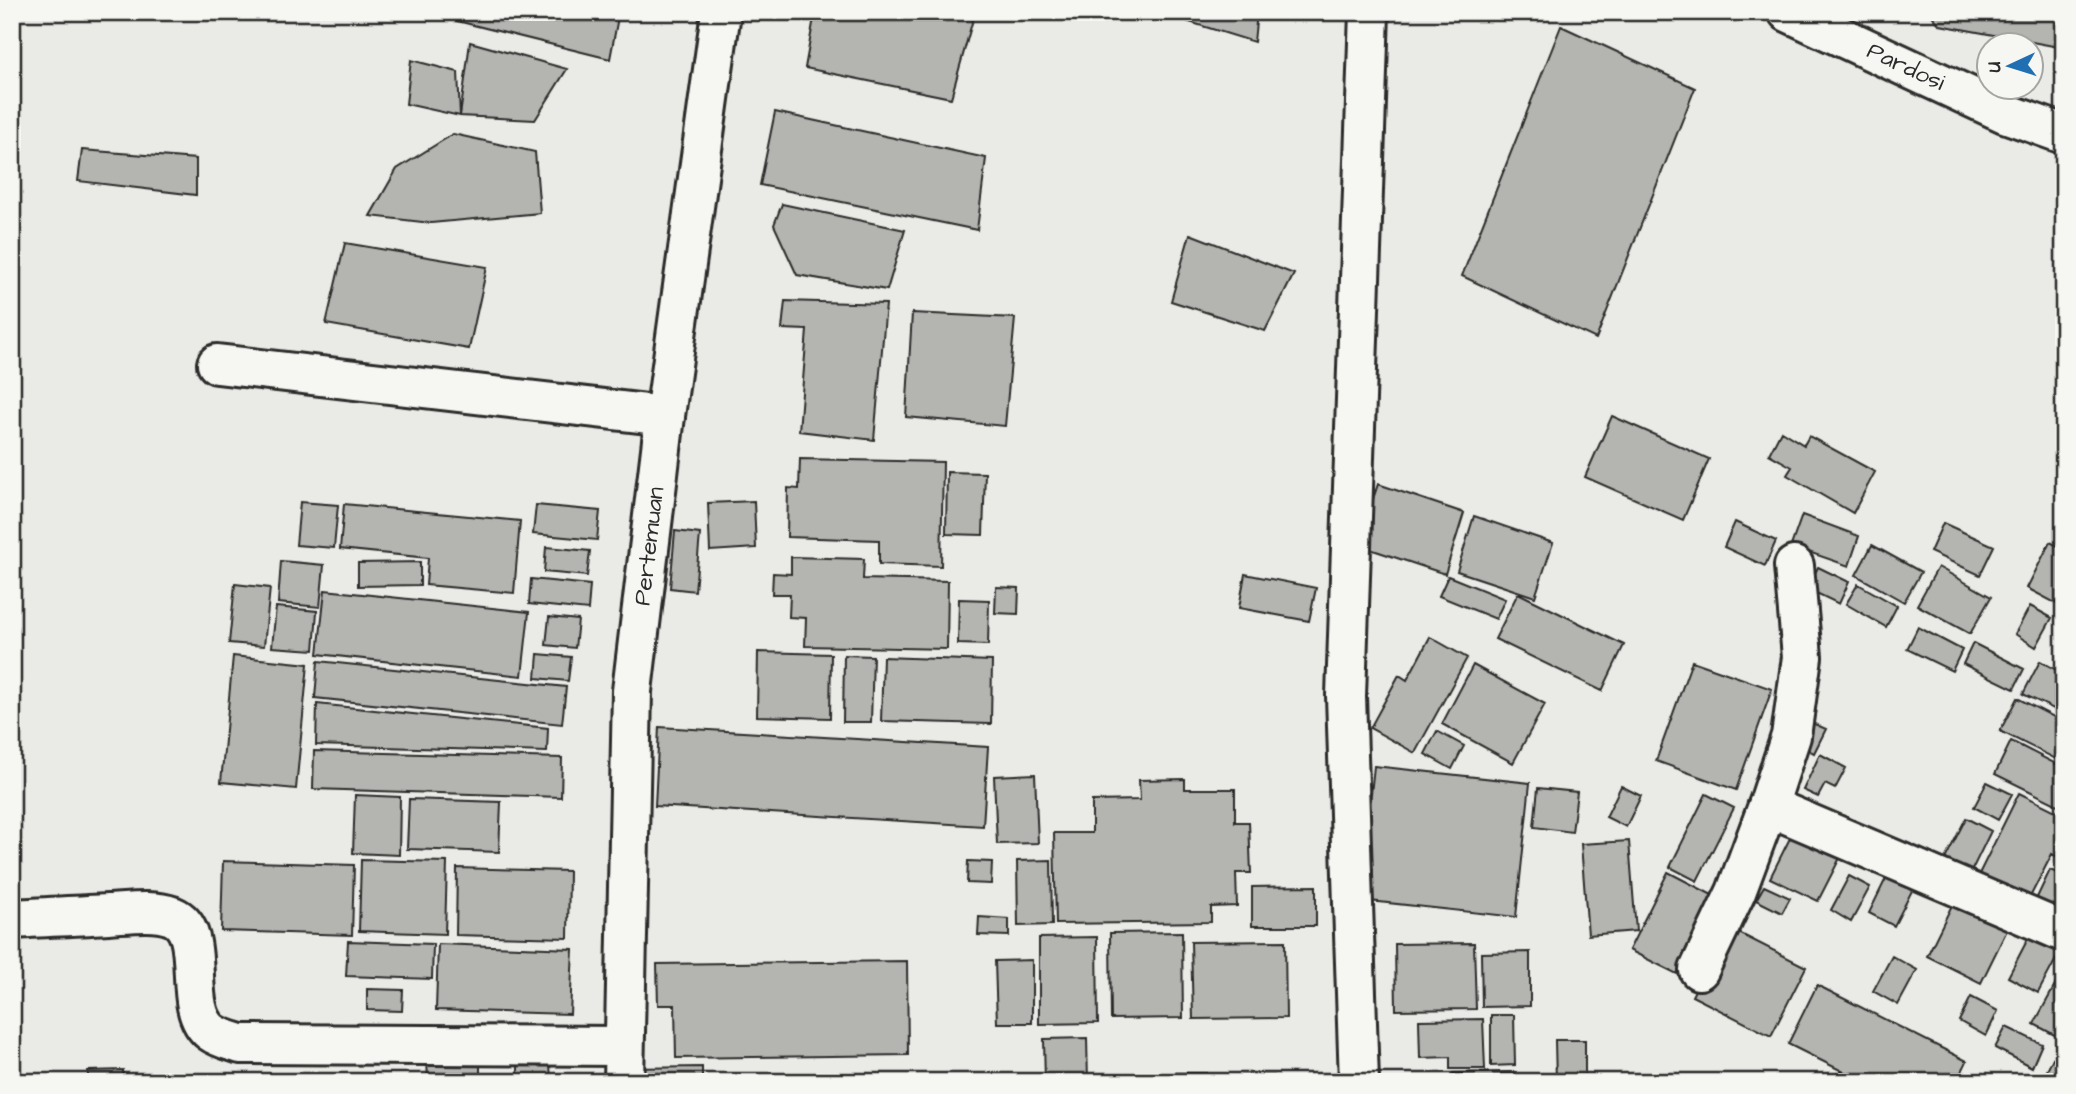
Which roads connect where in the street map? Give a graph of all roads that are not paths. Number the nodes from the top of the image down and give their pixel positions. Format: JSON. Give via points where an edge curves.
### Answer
{"nodes":[{"id":1,"x":721,"y":12,"type":"edge"},
{"id":2,"x":1369,"y":12,"type":"edge"},
{"id":3,"x":1788,"y":12,"type":"edge"},
{"id":4,"x":2064,"y":134,"type":"edge"},
{"id":5,"x":217,"y":364,"type":"dead end"},
{"id":6,"x":665,"y":416,"type":"junction"},
{"id":7,"x":1794,"y":566,"type":"dead end"},
{"id":8,"x":1768,"y":806,"type":"junction"},
{"id":9,"x":12,"y":919,"type":"edge"},
{"id":10,"x":2064,"y":932,"type":"edge"},
{"id":11,"x":1699,"y":971,"type":"dead end"},
{"id":12,"x":624,"y":1064,"type":"edge"},
{"id":13,"x":1359,"y":1082,"type":"edge"}],
"edges":[{"from":1,"to":6,"type":"street","name":"Pertemuan"},
{"from":2,"to":13,"type":"street","via":[[1346,696]]},
{"from":3,"to":4,"type":"street","name":"Pardosi","via":[[2005,113]]},
{"from":5,"to":6,"type":"street"},
{"from":6,"to":12,"type":"street","name":"Pertemuan","via":[[632,691]]},
{"from":7,"to":8,"type":"street","via":[[1802,657],[1791,736]]},
{"from":8,"to":10,"type":"street"},
{"from":8,"to":11,"type":"street","via":[[1736,892]]},
{"from":9,"to":12,"type":"street","via":[[146,913],[174,917],[190,938],[196,1007],[204,1024],[212,1033],[241,1044]]}]}
